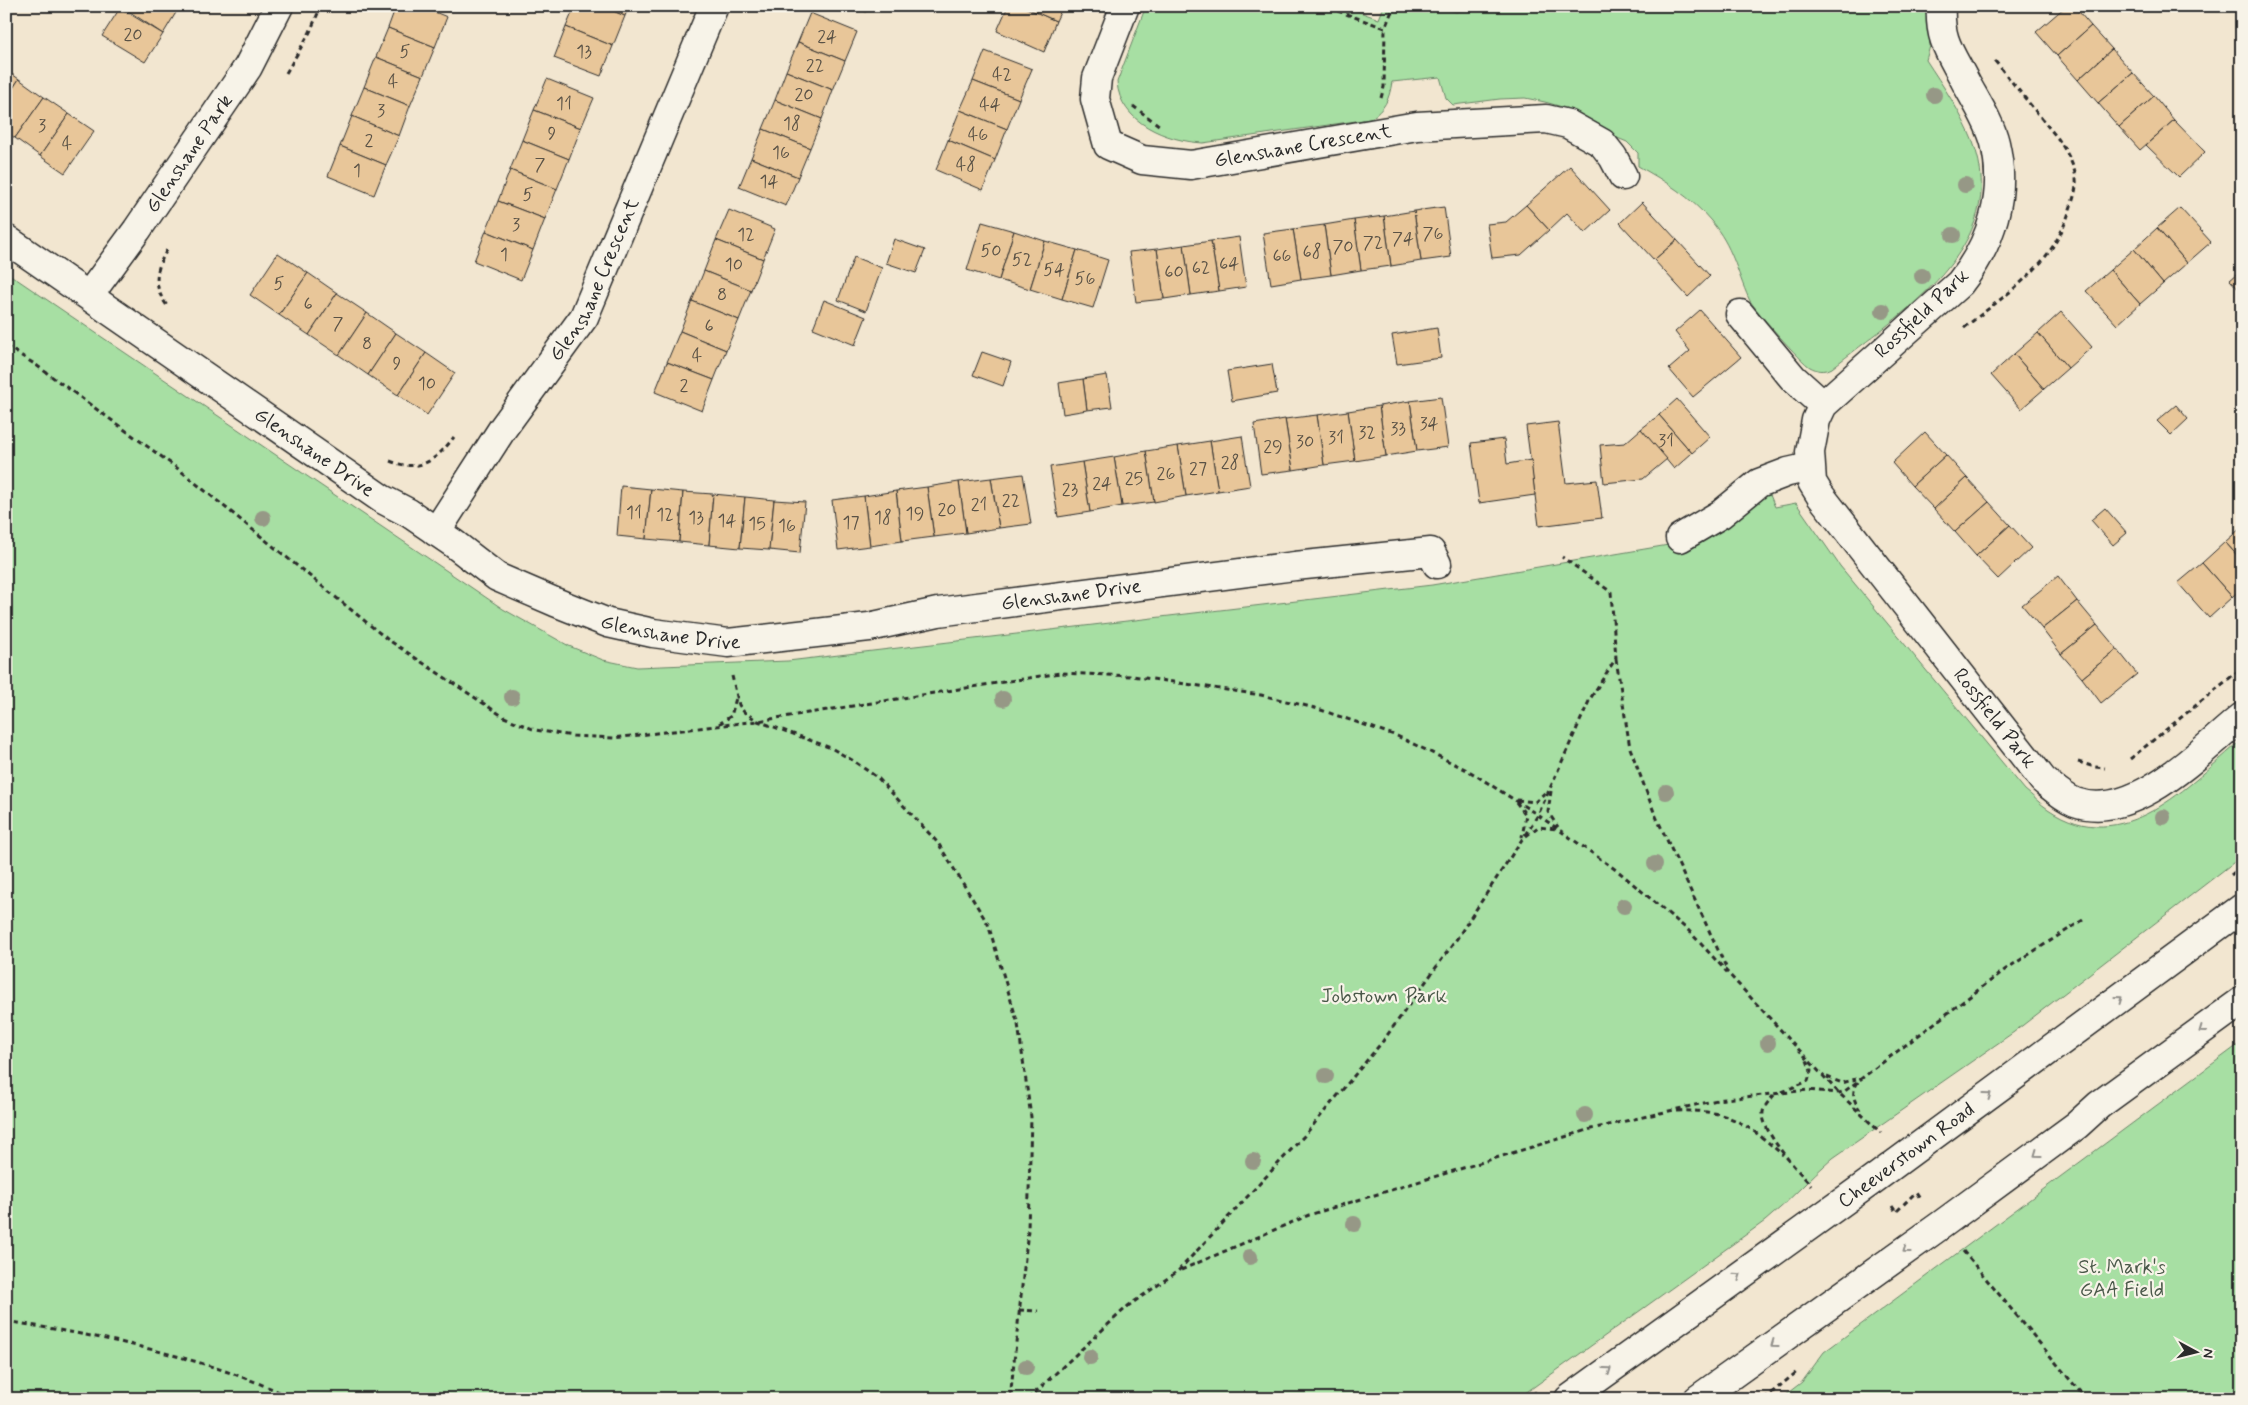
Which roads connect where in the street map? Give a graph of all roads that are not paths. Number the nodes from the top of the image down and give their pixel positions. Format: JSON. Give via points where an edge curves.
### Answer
{"nodes":[{"id":1,"x":279,"y":6,"type":"edge"},
{"id":2,"x":714,"y":6,"type":"edge"},
{"id":3,"x":1126,"y":6,"type":"edge"},
{"id":4,"x":1941,"y":6,"type":"edge"},
{"id":5,"x":1623,"y":176,"type":"dead end"},
{"id":6,"x":6,"y":239,"type":"edge"},
{"id":7,"x":90,"y":294,"type":"junction"},
{"id":8,"x":1740,"y":314,"type":"dead end"},
{"id":9,"x":1823,"y":405,"type":"junction"},
{"id":10,"x":1810,"y":467,"type":"junction"},
{"id":11,"x":436,"y":532,"type":"junction"},
{"id":12,"x":1680,"y":538,"type":"dead end"},
{"id":13,"x":1437,"y":564,"type":"dead end"},
{"id":14,"x":2242,"y":717,"type":"edge"},
{"id":15,"x":2242,"y":908,"type":"edge"},
{"id":16,"x":2242,"y":1001,"type":"edge"},
{"id":17,"x":1569,"y":1399,"type":"edge"},
{"id":18,"x":1698,"y":1399,"type":"edge"}],
"edges":[{"from":1,"to":7,"type":"street","name":"Glenshane Park","via":[[248,67]]},
{"from":2,"to":11,"type":"street","name":"Glenshane Crescent","via":[[584,317],[503,428]]},
{"from":3,"to":5,"type":"street","name":"Glenshane Crescent","via":[[1097,78],[1095,99],[1108,145],[1142,160],[1191,164],[1417,126],[1546,119],[1568,124],[1602,143],[1614,157]]},
{"from":4,"to":9,"type":"street","name":"Rossfield Park","via":[[1941,35],[1995,142],[2000,191],[1988,237],[1976,262],[1960,283]]},
{"from":6,"to":7,"type":"street","name":"Glenshane Drive"},
{"from":7,"to":11,"type":"street","name":"Glenshane Drive","via":[[382,499]]},
{"from":8,"to":9,"type":"street","via":[[1793,378]]},
{"from":9,"to":10,"type":"street","name":"Rossfield Park","via":[[1811,437]]},
{"from":10,"to":12,"type":"street","via":[[1759,483],[1721,514]]},
{"from":10,"to":14,"type":"street","name":"Rossfield Park","via":[[1812,482],[1820,495],[2044,780],[2062,795],[2079,803],[2097,806],[2137,798],[2170,776]]},
{"from":11,"to":13,"type":"street","name":"Glenshane Drive","via":[[497,577],[605,622],[653,633],[728,643],[869,627],[938,612],[1295,566],[1430,552]]},
{"from":17,"to":15,"type":"street","name":"Cheeverstown Road","one_way":true},
{"from":16,"to":18,"type":"street","one_way":true,"via":[[1942,1225]]}]}
